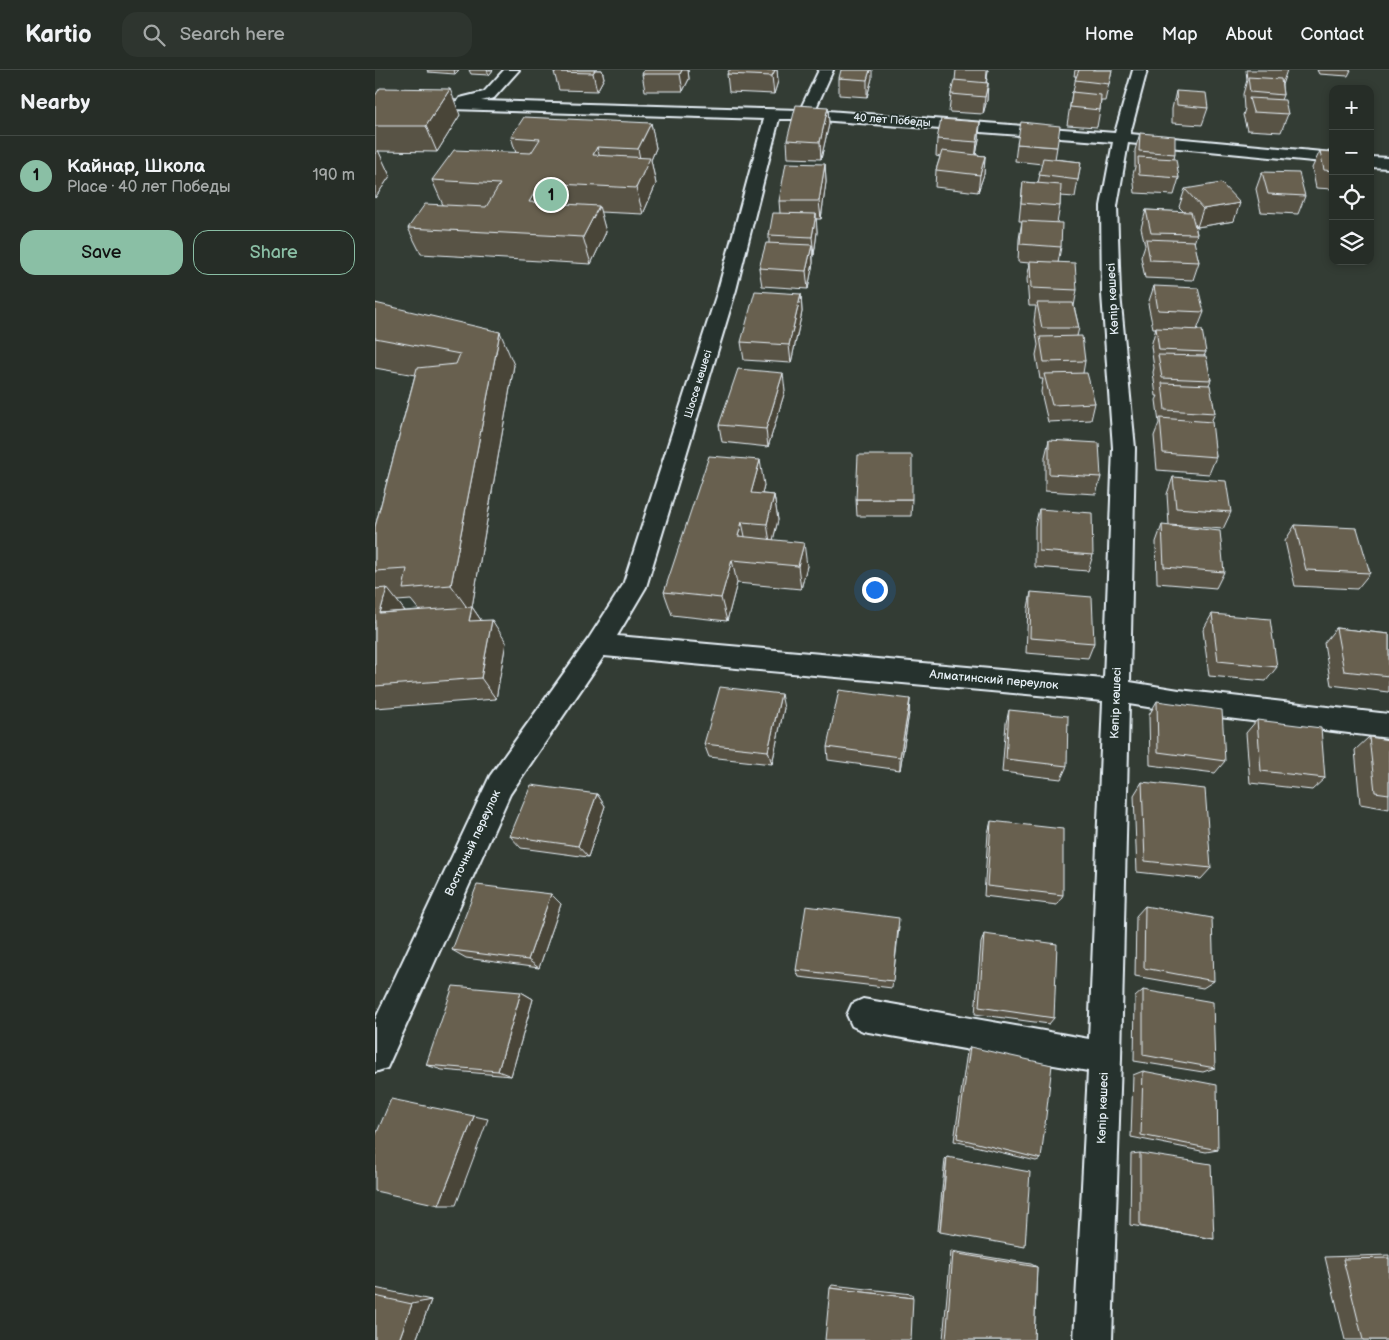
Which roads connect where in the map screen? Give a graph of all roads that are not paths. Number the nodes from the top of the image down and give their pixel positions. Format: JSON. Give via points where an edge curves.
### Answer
{"nodes":[{"id":1,"x":512,"y":70,"type":"edge"},
{"id":2,"x":826,"y":70,"type":"edge"},
{"id":3,"x":1141,"y":70,"type":"edge"},
{"id":4,"x":432,"y":104,"type":"edge"},
{"id":5,"x":451,"y":105,"type":"junction"},
{"id":6,"x":773,"y":114,"type":"junction"},
{"id":7,"x":807,"y":114,"type":"junction"},
{"id":8,"x":1121,"y":138,"type":"junction"},
{"id":9,"x":1329,"y":158,"type":"edge"},
{"id":10,"x":1374,"y":162,"type":"edge"},
{"id":11,"x":1389,"y":164,"type":"edge"},
{"id":12,"x":598,"y":645,"type":"junction"},
{"id":13,"x":1117,"y":691,"type":"junction"},
{"id":14,"x":1389,"y":726,"type":"edge"},
{"id":15,"x":863,"y":1015,"type":"dead end"},
{"id":16,"x":375,"y":1056,"type":"edge"},
{"id":17,"x":1105,"y":1058,"type":"junction"},
{"id":18,"x":1093,"y":1340,"type":"edge"}],
"edges":[{"from":1,"to":5,"type":"street","via":[[489,95]]},
{"from":2,"to":7,"type":"street"},
{"from":3,"to":8,"type":"street","name":"Көпір көшесі"},
{"from":4,"to":5,"type":"street"},
{"from":5,"to":6,"type":"street","name":"40 лет Победы"},
{"from":6,"to":7,"type":"street","name":"40 лет Победы"},
{"from":6,"to":12,"type":"street","name":"Шоссе көшесі","via":[[727,290],[634,587]]},
{"from":7,"to":8,"type":"street","name":"40 лет Победы"},
{"from":8,"to":9,"type":"street","name":"40 лет Победы"},
{"from":8,"to":13,"type":"street","name":"Көпір көшесі","via":[[1109,206],[1111,294],[1124,448]]},
{"from":10,"to":11,"type":"street"},
{"from":12,"to":13,"type":"street","name":"Алматинский переулок"},
{"from":12,"to":16,"type":"street","name":"Восточный переулок","via":[[500,785]]},
{"from":13,"to":14,"type":"street","name":"Алматинский переулок"},
{"from":13,"to":17,"type":"street","name":"Көпір көшесі"},
{"from":15,"to":17,"type":"street"},
{"from":17,"to":18,"type":"street","name":"Көпір көшесі"}]}
